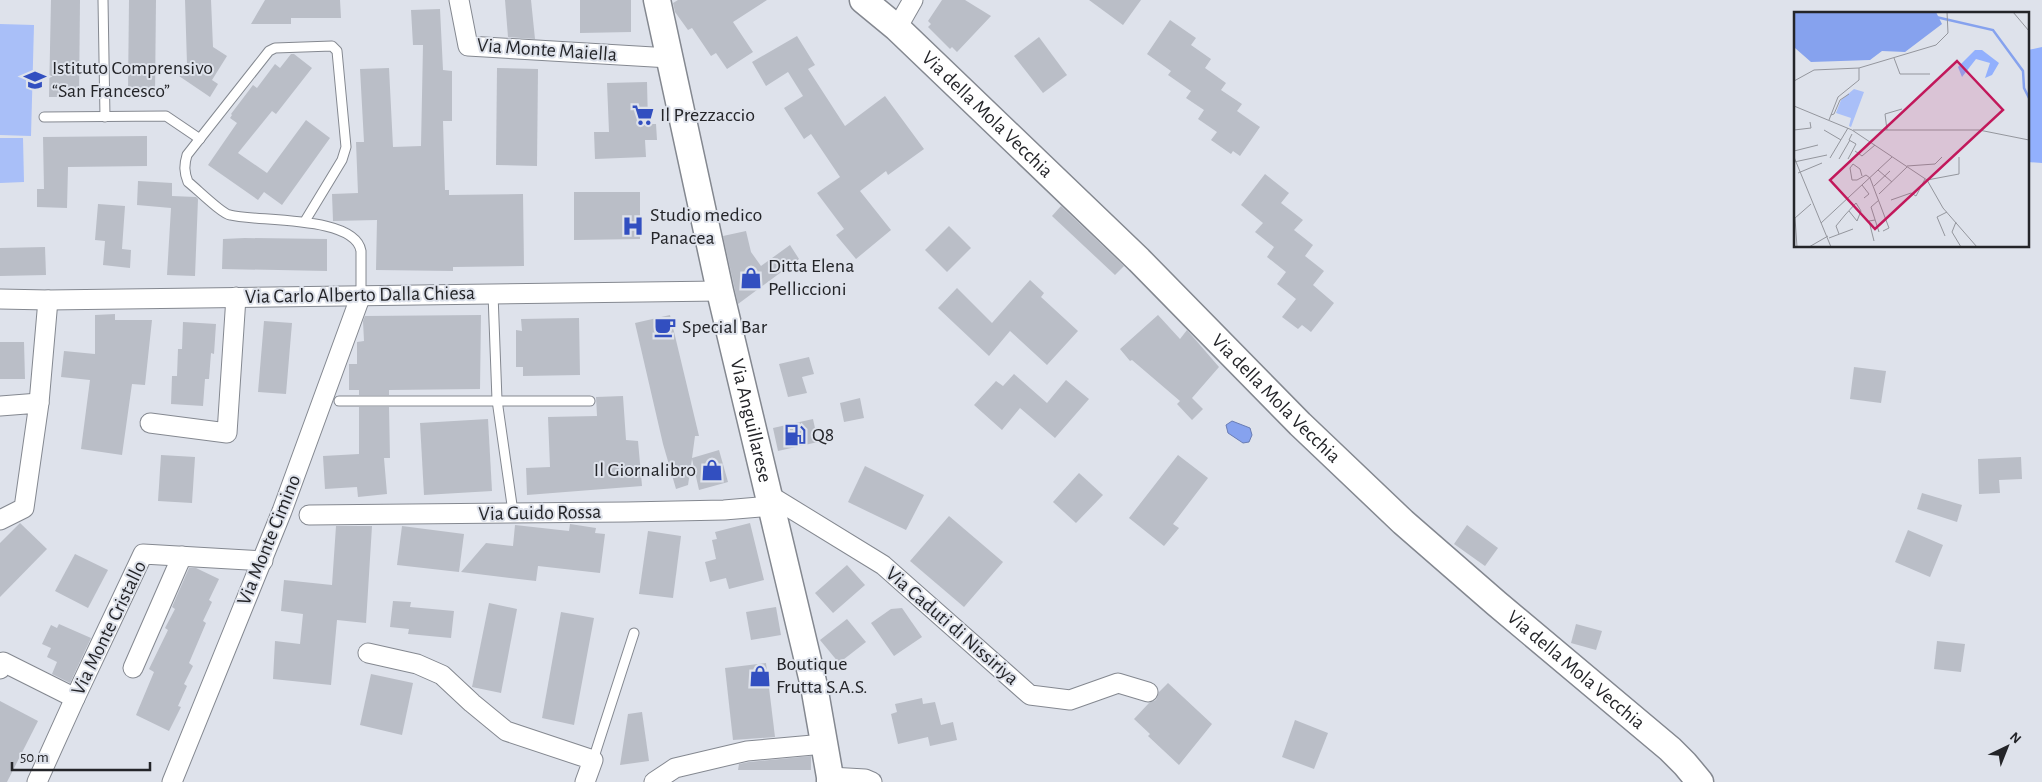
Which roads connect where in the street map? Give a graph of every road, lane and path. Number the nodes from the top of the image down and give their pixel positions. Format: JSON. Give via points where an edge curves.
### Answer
{"nodes":[{"id":1,"x":103,"y":0,"type":"edge"},
{"id":2,"x":459,"y":0,"type":"edge"},
{"id":3,"x":657,"y":0,"type":"edge"},
{"id":4,"x":863,"y":0,"type":"edge"},
{"id":5,"x":913,"y":0,"type":"edge"},
{"id":6,"x":897,"y":28,"type":"junction"},
{"id":7,"x":670,"y":58,"type":"junction"},
{"id":8,"x":44,"y":117,"type":"dead end"},
{"id":9,"x":105,"y":117,"type":"junction"},
{"id":10,"x":200,"y":139,"type":"junction"},
{"id":11,"x":305,"y":221,"type":"junction"},
{"id":12,"x":720,"y":291,"type":"junction"},
{"id":13,"x":493,"y":294,"type":"junction"},
{"id":14,"x":361,"y":295,"type":"junction"},
{"id":15,"x":236,"y":297,"type":"junction"},
{"id":16,"x":0,"y":299,"type":"edge"},
{"id":17,"x":48,"y":300,"type":"junction"},
{"id":18,"x":497,"y":400,"type":"junction"},
{"id":19,"x":339,"y":401,"type":"dead end"},
{"id":20,"x":590,"y":401,"type":"dead end"},
{"id":21,"x":39,"y":403,"type":"junction"},
{"id":22,"x":0,"y":406,"type":"edge"},
{"id":23,"x":150,"y":423,"type":"dead end"},
{"id":24,"x":770,"y":501,"type":"junction"},
{"id":25,"x":513,"y":512,"type":"junction"},
{"id":26,"x":308,"y":515,"type":"dead end"},
{"id":27,"x":0,"y":520,"type":"edge"},
{"id":28,"x":182,"y":556,"type":"junction"},
{"id":29,"x":263,"y":561,"type":"junction"},
{"id":30,"x":634,"y":633,"type":"dead end"},
{"id":31,"x":368,"y":652,"type":"dead end"},
{"id":32,"x":0,"y":668,"type":"edge"},
{"id":33,"x":133,"y":668,"type":"dead end"},
{"id":34,"x":1148,"y":692,"type":"dead end"},
{"id":35,"x":75,"y":698,"type":"junction"},
{"id":36,"x":824,"y":744,"type":"junction"},
{"id":37,"x":593,"y":760,"type":"junction"},
{"id":38,"x":830,"y":780,"type":"edge"},
{"id":39,"x":37,"y":782,"type":"edge"},
{"id":40,"x":172,"y":782,"type":"edge"},
{"id":41,"x":585,"y":782,"type":"edge"},
{"id":42,"x":654,"y":782,"type":"edge"},
{"id":43,"x":872,"y":782,"type":"edge"},
{"id":44,"x":1700,"y":782,"type":"edge"}],
"edges":[{"from":1,"to":9,"type":"lane"},
{"from":2,"to":7,"type":"street","name":"Via Monte Maiella","via":[[468,46]]},
{"from":3,"to":7,"type":"street","name":"Via Anguillarese"},
{"from":4,"to":6,"type":"street","name":"Via della Mola Vecchia"},
{"from":5,"to":6,"type":"street"},
{"from":6,"to":44,"type":"street","name":"Via della Mola Vecchia","via":[[1139,260],[1300,424],[1403,522],[1670,749]]},
{"from":7,"to":12,"type":"street","name":"Via Anguillarese"},
{"from":8,"to":9,"type":"lane"},
{"from":9,"to":10,"type":"lane","via":[[166,116]]},
{"from":10,"to":11,"type":"lane","via":[[187,155],[185,174],[188,182],[226,214]]},
{"from":10,"to":11,"type":"lane","via":[[272,50],[335,48],[346,147],[342,160]]},
{"from":11,"to":14,"type":"lane","via":[[344,233],[360,245]]},
{"from":12,"to":13,"type":"street","name":"Via Carlo Alberto Dalla Chiesa"},
{"from":12,"to":24,"type":"street","name":"Via Anguillarese"},
{"from":13,"to":14,"type":"street","name":"Via Carlo Alberto Dalla Chiesa"},
{"from":13,"to":18,"type":"lane"},
{"from":14,"to":15,"type":"street","name":"Via Carlo Alberto Dalla Chiesa"},
{"from":14,"to":29,"type":"street","name":"Via Monte Cimino"},
{"from":15,"to":17,"type":"street","name":"Via Carlo Alberto Dalla Chiesa"},
{"from":15,"to":23,"type":"street","via":[[227,433]]},
{"from":16,"to":17,"type":"street","name":"Via Carlo Alberto Dalla Chiesa"},
{"from":17,"to":21,"type":"street"},
{"from":18,"to":19,"type":"lane"},
{"from":18,"to":20,"type":"lane"},
{"from":18,"to":25,"type":"lane"},
{"from":21,"to":22,"type":"street"},
{"from":21,"to":27,"type":"street","via":[[24,508]]},
{"from":24,"to":25,"type":"street","name":"Via Guido Rossa","via":[[715,511]]},
{"from":24,"to":34,"type":"street","name":"Via Caduti di Nissiriya","via":[[883,565],[1030,694],[1070,700],[1118,683]]},
{"from":24,"to":36,"type":"street","name":"Via Anguillarese","via":[[814,686]]},
{"from":25,"to":26,"type":"street","name":"Via Guido Rossa"},
{"from":28,"to":29,"type":"street","name":"Via Monte Cristallo"},
{"from":28,"to":33,"type":"street"},
{"from":28,"to":35,"type":"street","name":"Via Monte Cristallo","via":[[143,554]]},
{"from":29,"to":40,"type":"street","name":"Via Monte Cimino"},
{"from":30,"to":37,"type":"lane"},
{"from":31,"to":37,"type":"street","via":[[417,664],[442,675],[506,730]]},
{"from":32,"to":35,"type":"street","via":[[3,662]]},
{"from":35,"to":39,"type":"street","name":"Via Monte Cristallo"},
{"from":36,"to":38,"type":"street","name":"Via Anguillarese"},
{"from":36,"to":42,"type":"street","via":[[747,751],[675,768]]},
{"from":37,"to":41,"type":"street"},
{"from":38,"to":43,"type":"street","via":[[865,779]]}]}
